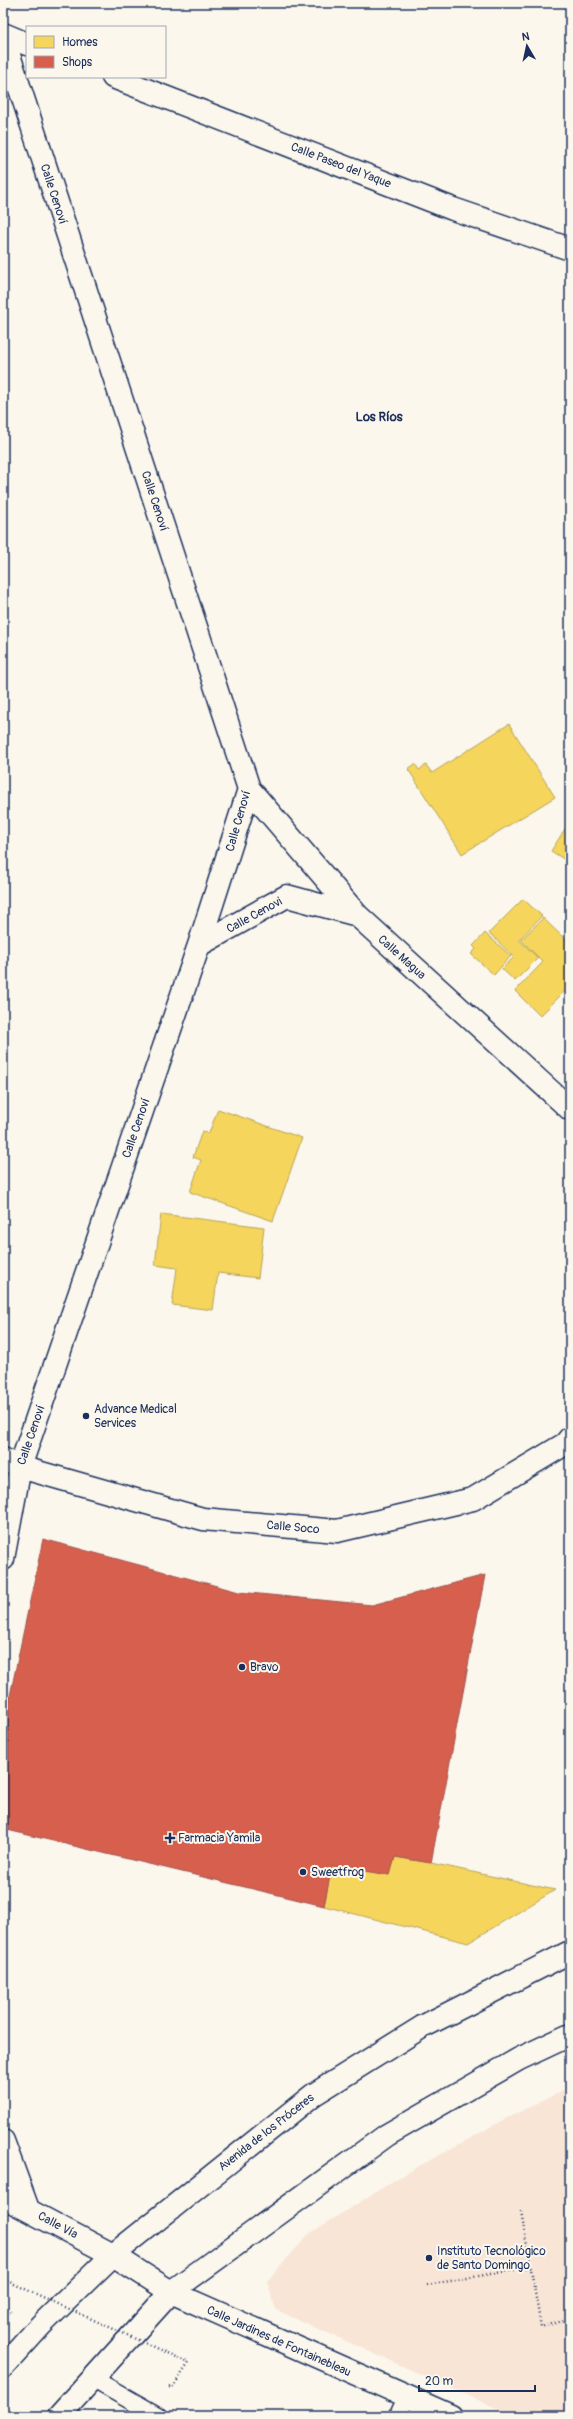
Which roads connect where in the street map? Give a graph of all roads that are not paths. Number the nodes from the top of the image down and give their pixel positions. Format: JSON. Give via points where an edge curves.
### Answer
{"nodes":[{"id":1,"x":3,"y":36,"type":"edge"},
{"id":2,"x":26,"y":44,"type":"edge"},
{"id":3,"x":116,"y":78,"type":"edge"},
{"id":4,"x":570,"y":249,"type":"edge"},
{"id":5,"x":249,"y":789,"type":"junction"},
{"id":6,"x":357,"y":915,"type":"junction"},
{"id":7,"x":199,"y":945,"type":"junction"},
{"id":8,"x":570,"y":1110,"type":"edge"},
{"id":9,"x":570,"y":1438,"type":"edge"},
{"id":10,"x":11,"y":1463,"type":"edge"},
{"id":11,"x":3,"y":1559,"type":"edge"},
{"id":12,"x":570,"y":1952,"type":"edge"},
{"id":13,"x":570,"y":2035,"type":"edge"},
{"id":14,"x":3,"y":2141,"type":"edge"},
{"id":15,"x":3,"y":2197,"type":"edge"},
{"id":16,"x":28,"y":2209,"type":"junction"},
{"id":17,"x":3,"y":2215,"type":"edge"},
{"id":18,"x":113,"y":2255,"type":"junction"},
{"id":19,"x":171,"y":2292,"type":"junction"},
{"id":20,"x":3,"y":2367,"type":"edge"},
{"id":21,"x":93,"y":2379,"type":"junction"},
{"id":22,"x":406,"y":2397,"type":"junction"},
{"id":23,"x":59,"y":2416,"type":"edge"},
{"id":24,"x":158,"y":2416,"type":"edge"},
{"id":25,"x":397,"y":2416,"type":"edge"},
{"id":26,"x":451,"y":2416,"type":"edge"}],
"edges":[{"from":1,"to":2,"type":"street"},
{"from":1,"to":5,"type":"street","name":"Calle Cenoví"},
{"from":3,"to":4,"type":"street","name":"Calle Paseo del Yaque","via":[[453,209]]},
{"from":5,"to":6,"type":"street","name":"Calle Magua"},
{"from":5,"to":7,"type":"street","name":"Calle Cenoví"},
{"from":6,"to":7,"type":"street","name":"Calle Cenovi","via":[[287,896]]},
{"from":6,"to":8,"type":"street","name":"Calle Magua"},
{"from":7,"to":10,"type":"street","name":"Calle Cenoví"},
{"from":9,"to":10,"type":"street","name":"Calle Soco","via":[[565,1444],[473,1499],[337,1531],[203,1519]]},
{"from":10,"to":11,"type":"street","name":"Calle Cenoví"},
{"from":12,"to":18,"type":"street","name":"Avenida de los Próceres","via":[[422,2027],[313,2094]]},
{"from":13,"to":19,"type":"street","via":[[519,2059],[387,2135]]},
{"from":14,"to":16,"type":"street"},
{"from":15,"to":16,"type":"street","name":"Calle Vía"},
{"from":16,"to":17,"type":"street"},
{"from":16,"to":18,"type":"street","name":"Calle Vía"},
{"from":18,"to":19,"type":"street","name":"Calle Jardines de Fontainebleau"},
{"from":18,"to":20,"type":"street","name":"Avenida de los Próceres","via":[[41,2325]]},
{"from":19,"to":21,"type":"street"},
{"from":19,"to":22,"type":"street","name":"Calle Jardines de Fontainebleau"},
{"from":21,"to":23,"type":"street"},
{"from":21,"to":24,"type":"lane"},
{"from":22,"to":25,"type":"lane"},
{"from":22,"to":26,"type":"street","name":"Calle Jardines de Fontainebleau"}]}
